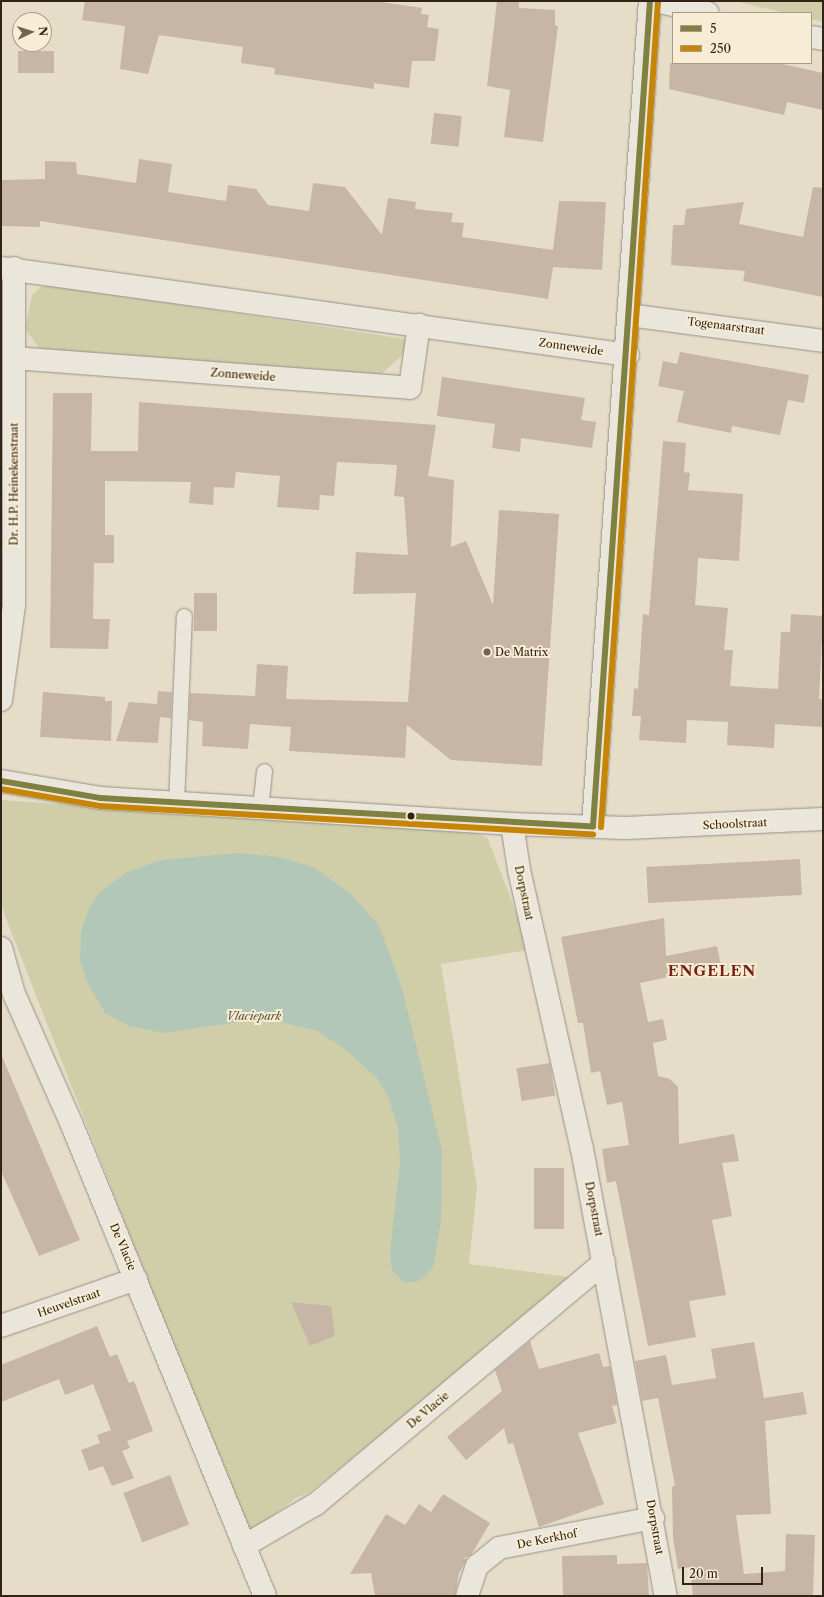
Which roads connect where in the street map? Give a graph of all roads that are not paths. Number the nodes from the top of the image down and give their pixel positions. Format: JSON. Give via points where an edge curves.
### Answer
{"nodes":[{"id":1,"x":650,"y":1,"type":"edge"},
{"id":2,"x":656,"y":1,"type":"edge"},
{"id":3,"x":704,"y":12,"type":"edge"},
{"id":4,"x":812,"y":37,"type":"edge"},
{"id":5,"x":823,"y":39,"type":"edge"},
{"id":6,"x":8,"y":268,"type":"edge"},
{"id":7,"x":630,"y":315,"type":"junction"},
{"id":8,"x":419,"y":325,"type":"junction"},
{"id":9,"x":823,"y":341,"type":"edge"},
{"id":10,"x":628,"y":355,"type":"junction"},
{"id":11,"x":14,"y":358,"type":"junction"},
{"id":12,"x":184,"y":616,"type":"dead end"},
{"id":13,"x":1,"y":700,"type":"edge"},
{"id":14,"x":264,"y":771,"type":"dead end"},
{"id":15,"x":1,"y":781,"type":"edge"},
{"id":16,"x":176,"y":803,"type":"junction"},
{"id":17,"x":260,"y":808,"type":"junction"},
{"id":18,"x":823,"y":819,"type":"edge"},
{"id":19,"x":512,"y":824,"type":"junction"},
{"id":20,"x":593,"y":826,"type":"junction"},
{"id":21,"x":1,"y":948,"type":"edge"},
{"id":22,"x":604,"y":1262,"type":"junction"},
{"id":23,"x":136,"y":1279,"type":"junction"},
{"id":24,"x":1,"y":1326,"type":"edge"},
{"id":25,"x":653,"y":1518,"type":"junction"},
{"id":26,"x":244,"y":1546,"type":"junction"},
{"id":27,"x":265,"y":1596,"type":"edge"},
{"id":28,"x":467,"y":1596,"type":"edge"},
{"id":29,"x":666,"y":1596,"type":"edge"}],
"edges":[{"from":1,"to":7,"type":"street"},
{"from":2,"to":3,"type":"street"},
{"from":4,"to":5,"type":"street"},
{"from":6,"to":8,"type":"street","name":"Zonneweide"},
{"from":6,"to":11,"type":"street","name":"Dr. H.P. Heinekenstraat"},
{"from":7,"to":9,"type":"street","name":"Togenaarstraat"},
{"from":7,"to":10,"type":"street"},
{"from":8,"to":10,"type":"street","name":"Zonneweide"},
{"from":8,"to":11,"type":"street","name":"Zonneweide","via":[[410,388]]},
{"from":10,"to":20,"type":"street"},
{"from":11,"to":13,"type":"street","name":"Dr. H.P. Heinekenstraat","via":[[14,605]]},
{"from":12,"to":16,"type":"lane"},
{"from":14,"to":17,"type":"lane"},
{"from":15,"to":16,"type":"street","name":"Schoolstraat","via":[[100,798]]},
{"from":16,"to":17,"type":"street","name":"Schoolstraat"},
{"from":17,"to":19,"type":"street","name":"Schoolstraat"},
{"from":18,"to":20,"type":"street","name":"Schoolstraat"},
{"from":19,"to":20,"type":"street","name":"Schoolstraat"},
{"from":19,"to":22,"type":"street","name":"Dorpstraat","via":[[519,870],[582,1149]]},
{"from":21,"to":23,"type":"street","name":"De Vlacie","via":[[14,994]]},
{"from":22,"to":25,"type":"street","name":"Dorpstraat"},
{"from":22,"to":26,"type":"street","name":"De Vlacie","via":[[316,1504]]},
{"from":23,"to":24,"type":"street","name":"Heuvelstraat"},
{"from":23,"to":26,"type":"street","name":"De Vlacie"},
{"from":25,"to":28,"type":"street","name":"De Kerkhof","via":[[499,1548],[477,1566]]},
{"from":25,"to":29,"type":"street","name":"Dorpstraat"},
{"from":26,"to":27,"type":"street","name":"De Vlacie"}]}
